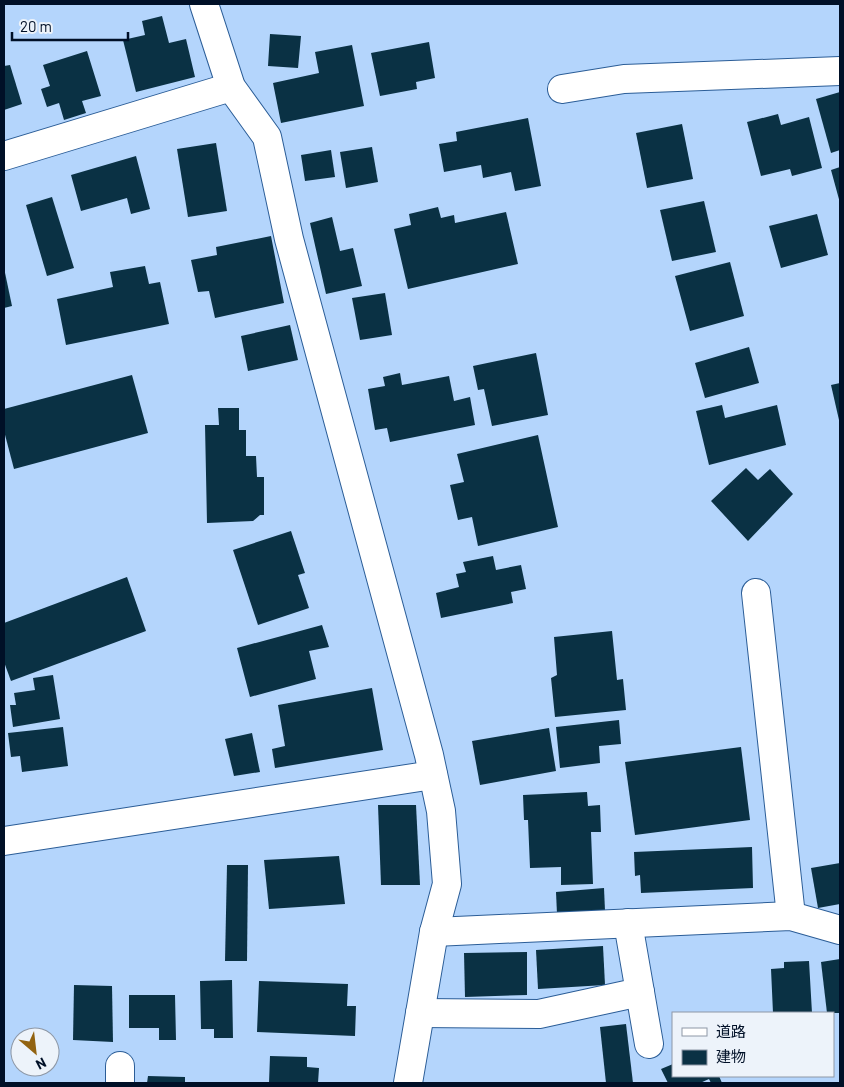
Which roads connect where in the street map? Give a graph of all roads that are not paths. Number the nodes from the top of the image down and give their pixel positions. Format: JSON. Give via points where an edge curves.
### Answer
{"nodes":[{"id":1,"x":204,"y":4,"type":"edge"},
{"id":2,"x":840,"y":71,"type":"edge"},
{"id":3,"x":231,"y":87,"type":"junction"},
{"id":4,"x":562,"y":88,"type":"dead end"},
{"id":5,"x":4,"y":156,"type":"edge"},
{"id":6,"x":756,"y":593,"type":"dead end"},
{"id":7,"x":433,"y":775,"type":"junction"},
{"id":8,"x":4,"y":841,"type":"edge"},
{"id":9,"x":791,"y":916,"type":"junction"},
{"id":10,"x":628,"y":923,"type":"junction"},
{"id":11,"x":840,"y":930,"type":"edge"},
{"id":12,"x":434,"y":932,"type":"junction"},
{"id":13,"x":640,"y":992,"type":"junction"},
{"id":14,"x":420,"y":1013,"type":"junction"},
{"id":15,"x":649,"y":1044,"type":"dead end"},
{"id":16,"x":408,"y":1083,"type":"edge"}],
"edges":[{"from":1,"to":3,"type":"street"},
{"from":2,"to":4,"type":"street","via":[[624,80]]},
{"from":3,"to":5,"type":"street"},
{"from":3,"to":7,"type":"street","via":[[267,138],[291,248]]},
{"from":6,"to":9,"type":"street"},
{"from":7,"to":8,"type":"street"},
{"from":7,"to":12,"type":"street","via":[[441,810],[447,884]]},
{"from":9,"to":10,"type":"street"},
{"from":9,"to":11,"type":"street"},
{"from":10,"to":12,"type":"street"},
{"from":10,"to":13,"type":"street"},
{"from":12,"to":14,"type":"street"},
{"from":13,"to":14,"type":"street","via":[[539,1014]]},
{"from":13,"to":15,"type":"street"},
{"from":14,"to":16,"type":"street"}]}
